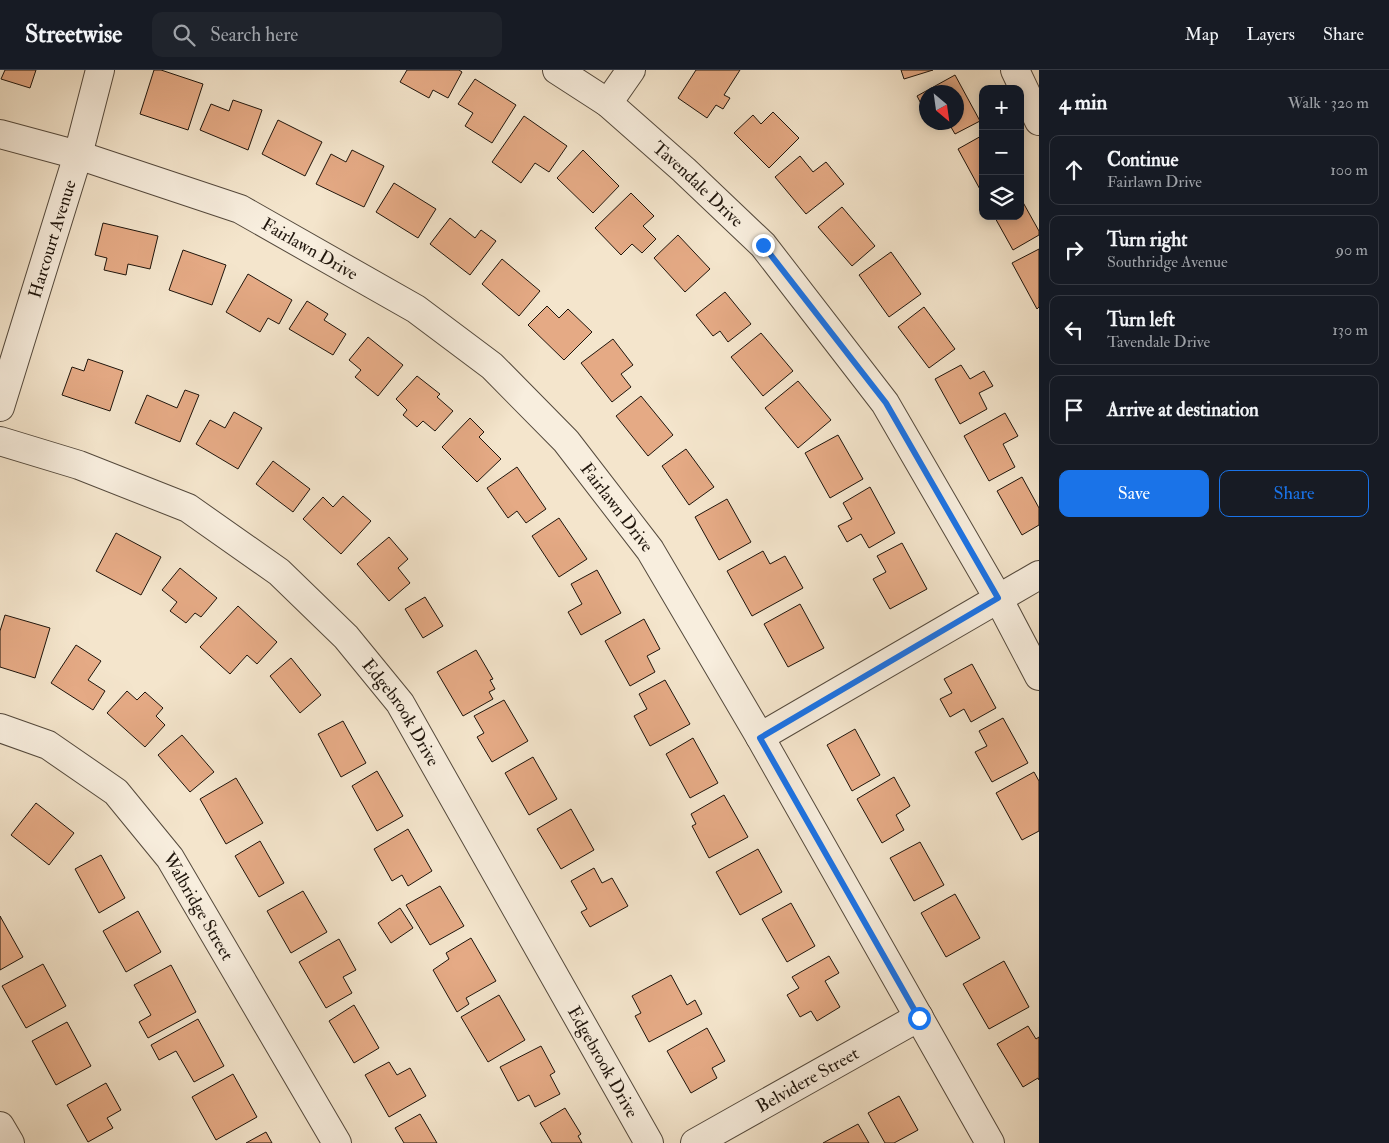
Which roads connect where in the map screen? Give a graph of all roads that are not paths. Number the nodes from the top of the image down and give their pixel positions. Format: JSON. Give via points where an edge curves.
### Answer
{"nodes":[{"id":1,"x":100,"y":70,"type":"edge"},
{"id":2,"x":557,"y":70,"type":"edge"},
{"id":3,"x":631,"y":70,"type":"edge"},
{"id":4,"x":1015,"y":70,"type":"edge"},
{"id":5,"x":608,"y":103,"type":"junction"},
{"id":6,"x":1039,"y":121,"type":"edge"},
{"id":7,"x":0,"y":134,"type":"edge"},
{"id":8,"x":78,"y":155,"type":"junction"},
{"id":9,"x":0,"y":407,"type":"edge"},
{"id":10,"x":0,"y":441,"type":"edge"},
{"id":11,"x":1039,"y":575,"type":"edge"},
{"id":12,"x":998,"y":598,"type":"junction"},
{"id":13,"x":1039,"y":676,"type":"edge"},
{"id":14,"x":0,"y":728,"type":"edge"},
{"id":15,"x":760,"y":738,"type":"junction"},
{"id":16,"x":919,"y":1018,"type":"junction"},
{"id":17,"x":0,"y":1126,"type":"edge"},
{"id":18,"x":10,"y":1143,"type":"edge"},
{"id":19,"x":337,"y":1143,"type":"edge"},
{"id":20,"x":649,"y":1143,"type":"edge"},
{"id":21,"x":695,"y":1143,"type":"edge"},
{"id":22,"x":990,"y":1143,"type":"edge"}],
"edges":[{"from":1,"to":8,"type":"street","name":"Harcourt Avenue"},
{"from":2,"to":5,"type":"street","name":"Tavendale Drive"},
{"from":3,"to":5,"type":"street"},
{"from":4,"to":6,"type":"street"},
{"from":5,"to":12,"type":"street","name":"Tavendale Drive","via":[[763,245],[886,403]]},
{"from":7,"to":8,"type":"street","name":"Fairlawn Drive"},
{"from":8,"to":9,"type":"street","name":"Harcourt Avenue"},
{"from":8,"to":15,"type":"street","name":"Fairlawn Drive","via":[[240,209],[416,309],[492,366],[566,441],[650,550]]},
{"from":10,"to":20,"type":"street","name":"Edgebrook Drive","via":[[79,464],[188,508],[279,572],[346,637],[400,703]]},
{"from":11,"to":12,"type":"street"},
{"from":12,"to":13,"type":"street","name":"Tavendale Drive"},
{"from":12,"to":15,"type":"street"},
{"from":14,"to":19,"type":"street","name":"Walbridge Street","via":[[48,745],[116,792],[170,858]]},
{"from":15,"to":16,"type":"street","name":"Fairlawn Drive"},
{"from":16,"to":21,"type":"street","name":"Belvidere Street"},
{"from":16,"to":22,"type":"street","name":"Fairlawn Drive"},
{"from":17,"to":18,"type":"street"}]}
